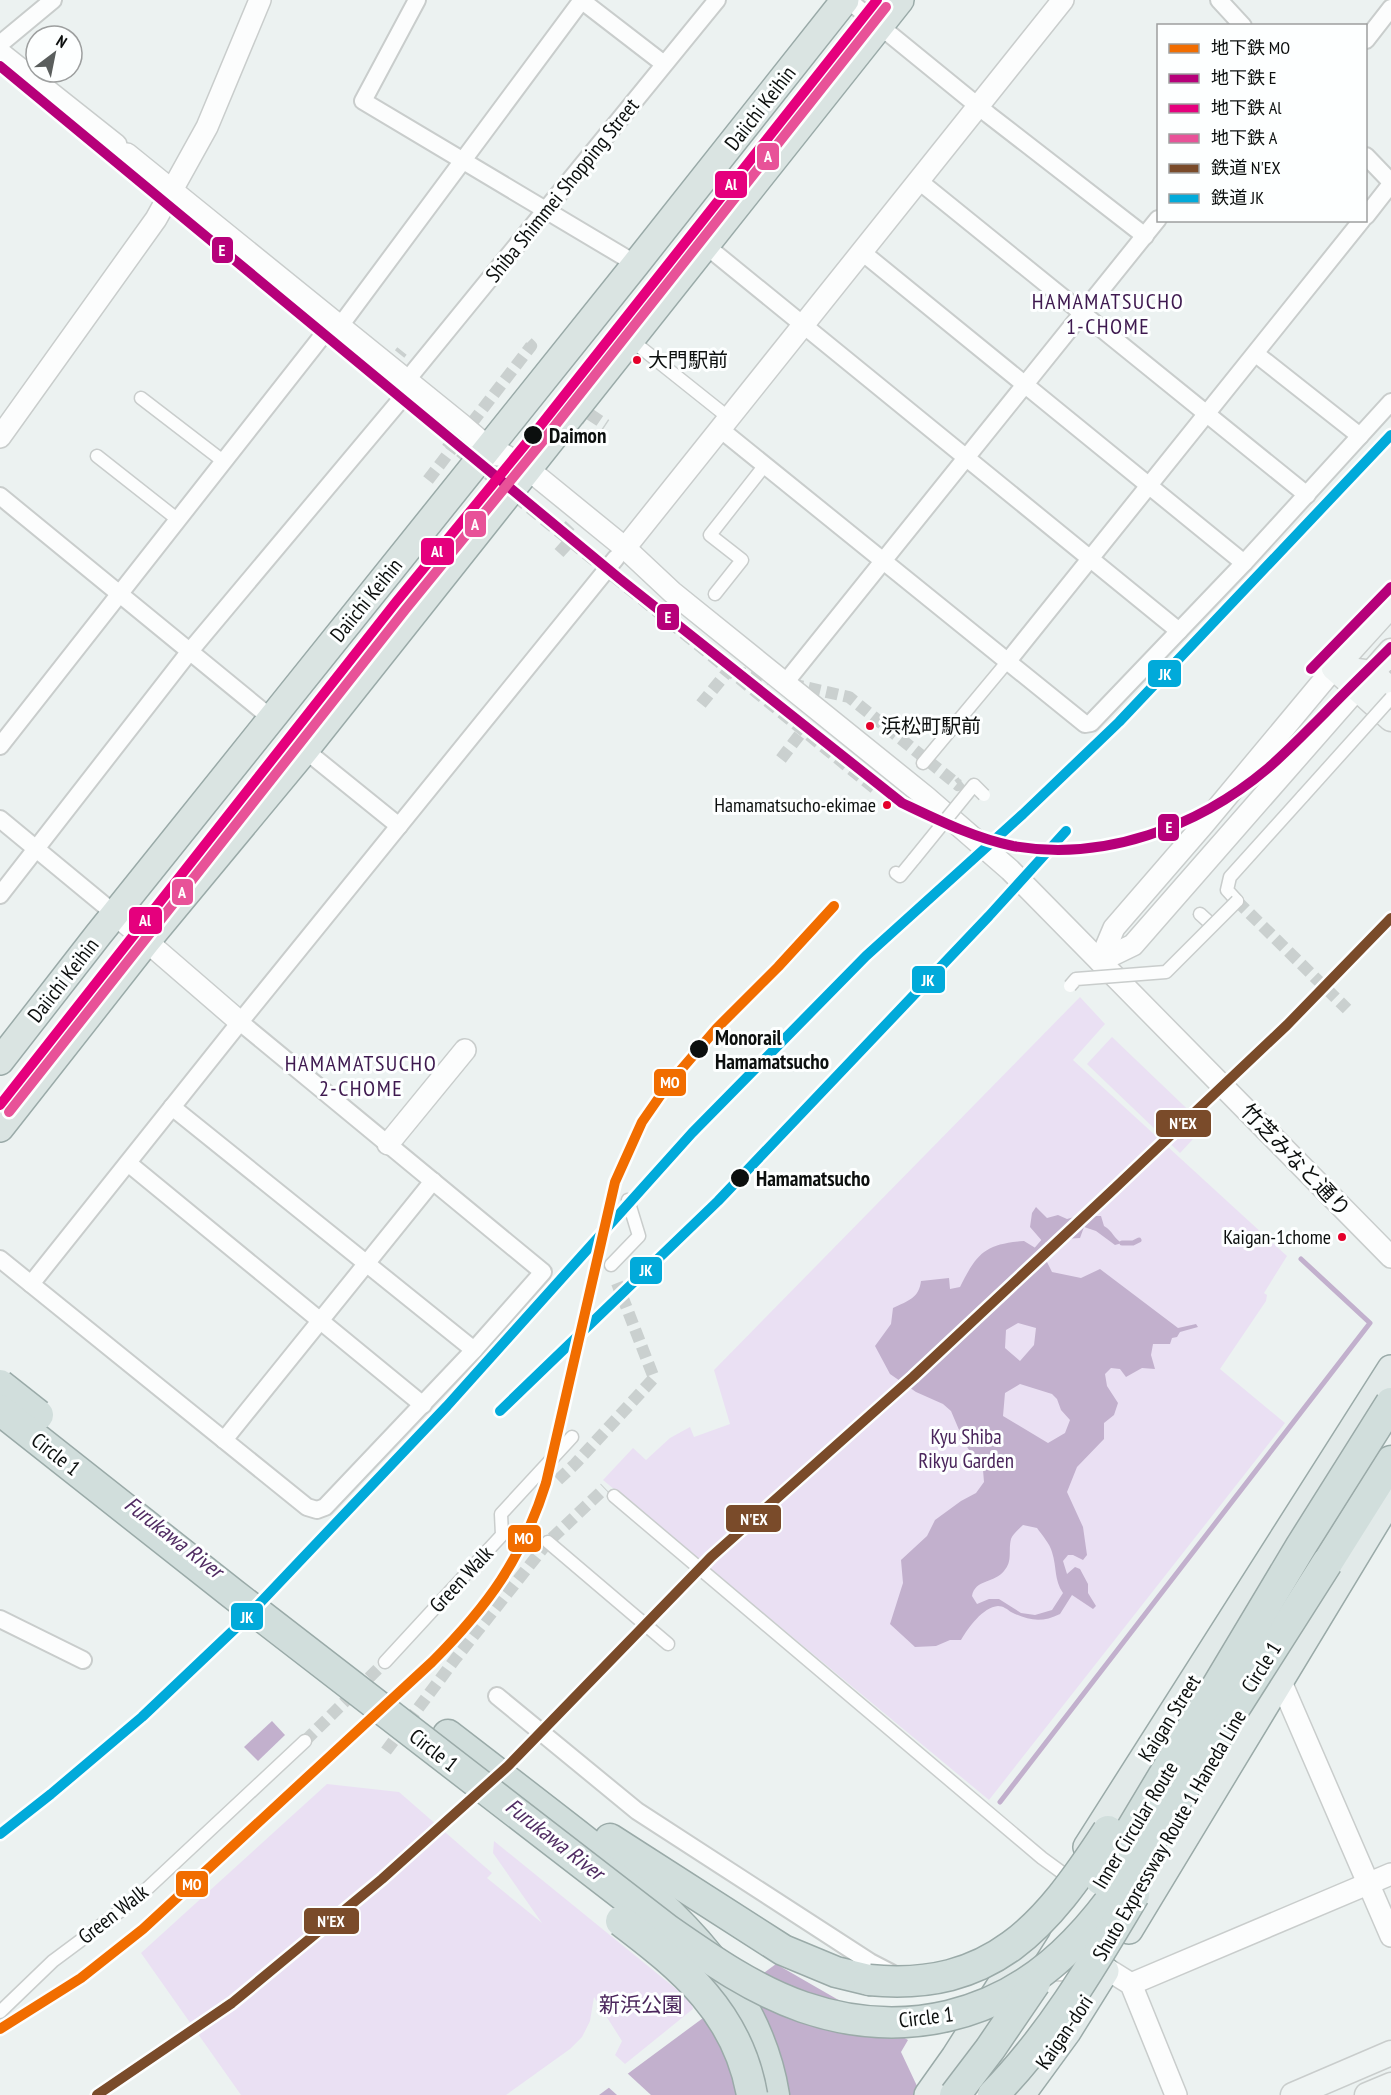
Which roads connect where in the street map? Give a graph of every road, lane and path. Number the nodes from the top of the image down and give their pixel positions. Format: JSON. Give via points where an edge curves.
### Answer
{"nodes":[{"id":1,"x":53,"y":0,"type":"edge"},
{"id":2,"x":260,"y":0,"type":"edge"},
{"id":3,"x":417,"y":0,"type":"edge"},
{"id":4,"x":581,"y":0,"type":"edge"},
{"id":5,"x":717,"y":0,"type":"edge"},
{"id":6,"x":847,"y":0,"type":"edge"},
{"id":7,"x":900,"y":0,"type":"edge"},
{"id":8,"x":1063,"y":0,"type":"edge"},
{"id":9,"x":1220,"y":0,"type":"edge"},
{"id":10,"x":1391,"y":8,"type":"edge"},
{"id":11,"x":1241,"y":24,"type":"edge"},
{"id":12,"x":879,"y":26,"type":"junction"},
{"id":13,"x":1367,"y":38,"type":"edge"},
{"id":14,"x":0,"y":44,"type":"edge"},
{"id":15,"x":0,"y":53,"type":"edge"},
{"id":16,"x":664,"y":64,"type":"junction"},
{"id":17,"x":978,"y":106,"type":"junction"},
{"id":18,"x":1367,"y":158,"type":"edge"},
{"id":19,"x":462,"y":160,"type":"junction"},
{"id":20,"x":919,"y":181,"type":"junction"},
{"id":21,"x":1391,"y":183,"type":"edge"},
{"id":22,"x":173,"y":191,"type":"junction"},
{"id":23,"x":546,"y":209,"type":"junction"},
{"id":24,"x":1367,"y":213,"type":"edge"},
{"id":25,"x":1157,"y":220,"type":"edge"},
{"id":26,"x":1360,"y":222,"type":"edge"},
{"id":27,"x":1145,"y":237,"type":"junction"},
{"id":28,"x":705,"y":245,"type":"junction"},
{"id":29,"x":862,"y":252,"type":"junction"},
{"id":30,"x":636,"y":264,"type":"junction"},
{"id":31,"x":1083,"y":314,"type":"junction"},
{"id":32,"x":337,"y":324,"type":"junction"},
{"id":33,"x":803,"y":325,"type":"junction"},
{"id":34,"x":630,"y":339,"type":"junction"},
{"id":35,"x":1256,"y":354,"type":"junction"},
{"id":36,"x":410,"y":382,"type":"junction"},
{"id":37,"x":1025,"y":385,"type":"junction"},
{"id":38,"x":141,"y":398,"type":"dead end"},
{"id":39,"x":1391,"y":402,"type":"edge"},
{"id":40,"x":1207,"y":414,"type":"junction"},
{"id":41,"x":725,"y":423,"type":"junction"},
{"id":42,"x":1360,"y":436,"type":"junction"},
{"id":43,"x":0,"y":437,"type":"edge"},
{"id":44,"x":489,"y":446,"type":"junction"},
{"id":45,"x":97,"y":456,"type":"dead end"},
{"id":46,"x":966,"y":458,"type":"junction"},
{"id":47,"x":223,"y":461,"type":"junction"},
{"id":48,"x":765,"y":465,"type":"junction"},
{"id":49,"x":524,"y":474,"type":"junction"},
{"id":50,"x":1149,"y":486,"type":"junction"},
{"id":51,"x":1307,"y":495,"type":"junction"},
{"id":52,"x":0,"y":496,"type":"edge"},
{"id":53,"x":177,"y":519,"type":"junction"},
{"id":54,"x":621,"y":553,"type":"junction"},
{"id":55,"x":1090,"y":559,"type":"junction"},
{"id":56,"x":884,"y":561,"type":"junction"},
{"id":57,"x":1244,"y":563,"type":"junction"},
{"id":58,"x":118,"y":593,"type":"junction"},
{"id":59,"x":715,"y":594,"type":"dead end"},
{"id":60,"x":1391,"y":605,"type":"edge"},
{"id":61,"x":1179,"y":631,"type":"junction"},
{"id":62,"x":190,"y":651,"type":"junction"},
{"id":63,"x":1391,"y":651,"type":"edge"},
{"id":64,"x":1008,"y":661,"type":"junction"},
{"id":65,"x":1334,"y":668,"type":"junction"},
{"id":66,"x":1365,"y":681,"type":"junction"},
{"id":67,"x":785,"y":683,"type":"junction"},
{"id":68,"x":1391,"y":690,"type":"edge"},
{"id":69,"x":1391,"y":698,"type":"edge"},
{"id":70,"x":271,"y":718,"type":"junction"},
{"id":71,"x":1391,"y":719,"type":"edge"},
{"id":72,"x":0,"y":746,"type":"edge"},
{"id":73,"x":305,"y":750,"type":"junction"},
{"id":74,"x":923,"y":763,"type":"dead end"},
{"id":75,"x":984,"y":795,"type":"dead end"},
{"id":76,"x":0,"y":819,"type":"edge"},
{"id":77,"x":399,"y":826,"type":"junction"},
{"id":78,"x":37,"y":849,"type":"junction"},
{"id":79,"x":896,"y":873,"type":"dead end"},
{"id":80,"x":0,"y":895,"type":"edge"},
{"id":81,"x":115,"y":914,"type":"junction"},
{"id":82,"x":1200,"y":914,"type":"dead end"},
{"id":83,"x":1212,"y":925,"type":"junction"},
{"id":84,"x":146,"y":942,"type":"junction"},
{"id":85,"x":1100,"y":961,"type":"junction"},
{"id":86,"x":1070,"y":986,"type":"dead end"},
{"id":87,"x":240,"y":1022,"type":"junction"},
{"id":88,"x":465,"y":1050,"type":"dead end"},
{"id":89,"x":0,"y":1061,"type":"edge"},
{"id":90,"x":172,"y":1107,"type":"junction"},
{"id":91,"x":0,"y":1128,"type":"edge"},
{"id":92,"x":388,"y":1144,"type":"junction"},
{"id":93,"x":128,"y":1163,"type":"junction"},
{"id":94,"x":433,"y":1181,"type":"junction"},
{"id":95,"x":628,"y":1200,"type":"dead end"},
{"id":96,"x":1391,"y":1257,"type":"edge"},
{"id":97,"x":0,"y":1259,"type":"edge"},
{"id":98,"x":368,"y":1263,"type":"junction"},
{"id":99,"x":611,"y":1265,"type":"dead end"},
{"id":100,"x":31,"y":1284,"type":"junction"},
{"id":101,"x":321,"y":1320,"type":"junction"},
{"id":102,"x":474,"y":1350,"type":"junction"},
{"id":103,"x":1391,"y":1369,"type":"edge"},
{"id":104,"x":0,"y":1385,"type":"edge"},
{"id":105,"x":1391,"y":1403,"type":"edge"},
{"id":106,"x":423,"y":1405,"type":"junction"},
{"id":107,"x":0,"y":1410,"type":"edge"},
{"id":108,"x":1391,"y":1428,"type":"edge"},
{"id":109,"x":572,"y":1437,"type":"dead end"},
{"id":110,"x":224,"y":1440,"type":"junction"},
{"id":111,"x":1391,"y":1461,"type":"edge"},
{"id":112,"x":1315,"y":1489,"type":"junction"},
{"id":113,"x":614,"y":1496,"type":"dead end"},
{"id":114,"x":1391,"y":1497,"type":"edge"},
{"id":115,"x":548,"y":1542,"type":"dead end"},
{"id":116,"x":1301,"y":1546,"type":"junction"},
{"id":117,"x":1327,"y":1563,"type":"junction"},
{"id":118,"x":0,"y":1619,"type":"edge"},
{"id":119,"x":668,"y":1644,"type":"dead end"},
{"id":120,"x":82,"y":1660,"type":"dead end"},
{"id":121,"x":385,"y":1662,"type":"tunnel mouth"},
{"id":122,"x":1281,"y":1682,"type":"junction"},
{"id":123,"x":497,"y":1696,"type":"dead end"},
{"id":124,"x":394,"y":1720,"type":"junction"},
{"id":125,"x":448,"y":1735,"type":"junction"},
{"id":126,"x":304,"y":1741,"type":"tunnel mouth"},
{"id":127,"x":1391,"y":1874,"type":"edge"},
{"id":128,"x":1068,"y":1877,"type":"junction"},
{"id":129,"x":1369,"y":1883,"type":"junction"},
{"id":130,"x":1391,"y":1936,"type":"edge"},
{"id":131,"x":1107,"y":1969,"type":"junction"},
{"id":132,"x":1011,"y":1970,"type":"junction"},
{"id":133,"x":1131,"y":1984,"type":"junction"},
{"id":134,"x":0,"y":2012,"type":"edge"},
{"id":135,"x":1391,"y":2053,"type":"edge"},
{"id":136,"x":952,"y":2081,"type":"edge"},
{"id":137,"x":1391,"y":2085,"type":"edge"},
{"id":138,"x":752,"y":2095,"type":"edge"},
{"id":139,"x":774,"y":2095,"type":"edge"},
{"id":140,"x":928,"y":2095,"type":"edge"},
{"id":141,"x":993,"y":2095,"type":"edge"},
{"id":142,"x":1020,"y":2095,"type":"edge"},
{"id":143,"x":1176,"y":2095,"type":"edge"},
{"id":144,"x":1293,"y":2095,"type":"edge"},
{"id":145,"x":1367,"y":2095,"type":"edge"}],
"edges":[{"from":1,"to":14,"type":"street"},
{"from":2,"to":22,"type":"street","via":[[207,127]]},
{"from":3,"to":19,"type":"street","via":[[363,101]]},
{"from":4,"to":16,"type":"street"},
{"from":4,"to":19,"type":"street"},
{"from":5,"to":16,"type":"street","name":"Shiba Shimmei Shopping Street"},
{"from":6,"to":12,"type":"street"},
{"from":6,"to":30,"type":"highway","name":"Daiichi Keihin"},
{"from":7,"to":12,"type":"highway","name":"Daiichi Keihin"},
{"from":8,"to":17,"type":"street"},
{"from":9,"to":11,"type":"street"},
{"from":10,"to":13,"type":"street"},
{"from":12,"to":17,"type":"street"},
{"from":12,"to":28,"type":"highway","name":"Daiichi Keihin"},
{"from":15,"to":22,"type":"street","name":"竹芝みなと通り"},
{"from":16,"to":23,"type":"street","name":"Shiba Shimmei Shopping Street"},
{"from":17,"to":20,"type":"street"},
{"from":17,"to":27,"type":"street"},
{"from":18,"to":21,"type":"street"},
{"from":19,"to":23,"type":"street"},
{"from":19,"to":32,"type":"street"},
{"from":20,"to":29,"type":"street"},
{"from":20,"to":31,"type":"street"},
{"from":21,"to":24,"type":"street"},
{"from":22,"to":32,"type":"street","name":"竹芝みなと通り"},
{"from":22,"to":43,"type":"street"},
{"from":23,"to":30,"type":"street"},
{"from":23,"to":36,"type":"street","name":"Shiba Shimmei Shopping Street"},
{"from":25,"to":27,"type":"street"},
{"from":26,"to":35,"type":"street"},
{"from":27,"to":31,"type":"street"},
{"from":28,"to":33,"type":"street"},
{"from":28,"to":34,"type":"highway","name":"Daiichi Keihin"},
{"from":29,"to":33,"type":"street"},
{"from":29,"to":37,"type":"street"},
{"from":30,"to":44,"type":"highway","name":"Daiichi Keihin"},
{"from":31,"to":37,"type":"street"},
{"from":31,"to":40,"type":"street"},
{"from":32,"to":36,"type":"street","name":"竹芝みなと通り"},
{"from":32,"to":47,"type":"street"},
{"from":33,"to":41,"type":"street"},
{"from":33,"to":46,"type":"street"},
{"from":34,"to":41,"type":"street"},
{"from":34,"to":49,"type":"highway","name":"Daiichi Keihin"},
{"from":35,"to":40,"type":"street"},
{"from":35,"to":42,"type":"street"},
{"from":36,"to":44,"type":"street","name":"竹芝みなと通り"},
{"from":36,"to":62,"type":"street","name":"Shiba Shimmei Shopping Street"},
{"from":37,"to":46,"type":"street"},
{"from":37,"to":50,"type":"street"},
{"from":38,"to":47,"type":"street"},
{"from":39,"to":42,"type":"street"},
{"from":40,"to":50,"type":"street"},
{"from":40,"to":51,"type":"street"},
{"from":41,"to":48,"type":"street"},
{"from":41,"to":54,"type":"street"},
{"from":42,"to":51,"type":"street"},
{"from":44,"to":49,"type":"street","name":"竹芝みなと通り"},
{"from":44,"to":70,"type":"highway","name":"Daiichi Keihin"},
{"from":45,"to":53,"type":"street"},
{"from":46,"to":55,"type":"street"},
{"from":46,"to":56,"type":"street"},
{"from":47,"to":53,"type":"street"},
{"from":48,"to":56,"type":"street"},
{"from":48,"to":59,"type":"street","via":[[710,534],[742,560]]},
{"from":49,"to":54,"type":"street","name":"竹芝みなと通り"},
{"from":49,"to":73,"type":"highway","name":"Daiichi Keihin"},
{"from":50,"to":55,"type":"street"},
{"from":50,"to":57,"type":"street"},
{"from":51,"to":57,"type":"street"},
{"from":52,"to":58,"type":"street"},
{"from":53,"to":58,"type":"street"},
{"from":54,"to":67,"type":"street","name":"竹芝みなと通り"},
{"from":54,"to":77,"type":"street"},
{"from":55,"to":61,"type":"street"},
{"from":55,"to":64,"type":"street"},
{"from":56,"to":64,"type":"street"},
{"from":56,"to":67,"type":"street"},
{"from":57,"to":61,"type":"street"},
{"from":58,"to":62,"type":"street"},
{"from":58,"to":72,"type":"street"},
{"from":60,"to":65,"type":"main road"},
{"from":61,"to":64,"type":"street","via":[[1091,723],[1085,724]]},
{"from":62,"to":70,"type":"street"},
{"from":62,"to":78,"type":"street","name":"Shiba Shimmei Shopping Street"},
{"from":63,"to":66,"type":"main road"},
{"from":64,"to":74,"type":"street"},
{"from":65,"to":66,"type":"main road"},
{"from":65,"to":85,"type":"street","via":[[1114,928]]},
{"from":66,"to":68,"type":"main road"},
{"from":66,"to":71,"type":"main road"},
{"from":66,"to":85,"type":"street","via":[[1133,945]]},
{"from":67,"to":85,"type":"street","name":"竹芝みなと通り","via":[[1010,870]]},
{"from":69,"to":83,"type":"street","bridge":true,"via":[[1230,877],[1227,890],[1237,901]]},
{"from":70,"to":81,"type":"highway","name":"Daiichi Keihin"},
{"from":73,"to":77,"type":"street"},
{"from":73,"to":84,"type":"highway","name":"Daiichi Keihin"},
{"from":75,"to":79,"type":"street","bridge":true,"via":[[974,784],[900,876]]},
{"from":76,"to":78,"type":"street"},
{"from":77,"to":87,"type":"street"},
{"from":78,"to":80,"type":"street","name":"Shiba Shimmei Shopping Street"},
{"from":78,"to":81,"type":"street"},
{"from":81,"to":84,"type":"street"},
{"from":81,"to":89,"type":"highway","name":"Daiichi Keihin"},
{"from":82,"to":83,"type":"street"},
{"from":83,"to":86,"type":"street","bridge":true,"via":[[1166,972],[1076,979]]},
{"from":84,"to":87,"type":"street"},
{"from":84,"to":91,"type":"highway","name":"Daiichi Keihin"},
{"from":85,"to":96,"type":"street","name":"竹芝みなと通り"},
{"from":87,"to":90,"type":"street"},
{"from":87,"to":92,"type":"street"},
{"from":88,"to":92,"type":"street"},
{"from":90,"to":93,"type":"street"},
{"from":90,"to":98,"type":"street"},
{"from":92,"to":94,"type":"street"},
{"from":93,"to":100,"type":"street"},
{"from":93,"to":101,"type":"street"},
{"from":94,"to":98,"type":"street"},
{"from":94,"to":102,"type":"street","via":[[543,1272]]},
{"from":95,"to":99,"type":"street","via":[[639,1236]]},
{"from":97,"to":100,"type":"street"},
{"from":98,"to":101,"type":"street"},
{"from":98,"to":102,"type":"street"},
{"from":100,"to":110,"type":"street"},
{"from":101,"to":106,"type":"street"},
{"from":101,"to":110,"type":"street"},
{"from":102,"to":106,"type":"street"},
{"from":103,"to":112,"type":"main road","name":"Kaigan Street"},
{"from":104,"to":125,"type":"highway","bridge":true},
{"from":105,"to":116,"type":"highway","bridge":true},
{"from":106,"to":110,"type":"street","via":[[325,1507],[317,1510],[307,1507]]},
{"from":107,"to":124,"type":"highway","name":"Circle 1","bridge":true},
{"from":108,"to":112,"type":"main road","via":[[1386,1436]]},
{"from":109,"to":121,"type":"street","name":"Green Walk","via":[[501,1514],[502,1535]]},
{"from":111,"to":117,"type":"highway"},
{"from":112,"to":128,"type":"main road","name":"Kaigan Street"},
{"from":113,"to":128,"type":"street"},
{"from":114,"to":122,"type":"main road"},
{"from":115,"to":119,"type":"street"},
{"from":116,"to":125,"type":"highway","name":"Circle 1","bridge":true,"via":[[1061,1899],[1013,1946],[974,1968],[946,1977],[909,1982],[869,1980],[803,1960],[759,1936]]},
{"from":116,"to":136,"type":"highway","name":"Inner Circular Route","bridge":true,"via":[[1072,1927],[990,2049]]},
{"from":117,"to":124,"type":"highway","name":"Circle 1","bridge":true,"via":[[1150,1841],[1092,1924],[1054,1962],[1012,1992],[974,2010],[935,2019],[890,2022],[842,2017],[794,2003],[738,1976],[668,1930]]},
{"from":117,"to":141,"type":"highway","name":"Shuto Expressway Route 1 Haneda Line","bridge":true,"via":[[1090,1969],[1043,2038]]},
{"from":118,"to":120,"type":"street"},
{"from":122,"to":129,"type":"street"},
{"from":122,"to":131,"type":"main road"},
{"from":123,"to":132,"type":"street","via":[[637,1810],[870,1962],[925,1984]]},
{"from":124,"to":138,"type":"highway","name":"Circle 1","bridge":true,"via":[[526,1844],[695,1982],[730,2031],[746,2068]]},
{"from":125,"to":139,"type":"highway","bridge":true,"via":[[640,1885],[694,1939],[729,1983],[750,2021],[767,2062]]},
{"from":126,"to":134,"type":"street","name":"Green Walk","via":[[135,1900],[53,1961]]},
{"from":127,"to":129,"type":"street"},
{"from":128,"to":132,"type":"main road","name":"Kaigan Street"},
{"from":129,"to":130,"type":"street"},
{"from":129,"to":133,"type":"street"},
{"from":131,"to":132,"type":"street"},
{"from":131,"to":133,"type":"street"},
{"from":131,"to":142,"type":"main road","name":"Kaigan-dori"},
{"from":132,"to":136,"type":"main road","name":"Kaigan Street"},
{"from":133,"to":143,"type":"street"},
{"from":135,"to":144,"type":"main road"},
{"from":136,"to":140,"type":"main road","name":"Kaigan Street"},
{"from":137,"to":145,"type":"main road"}]}
